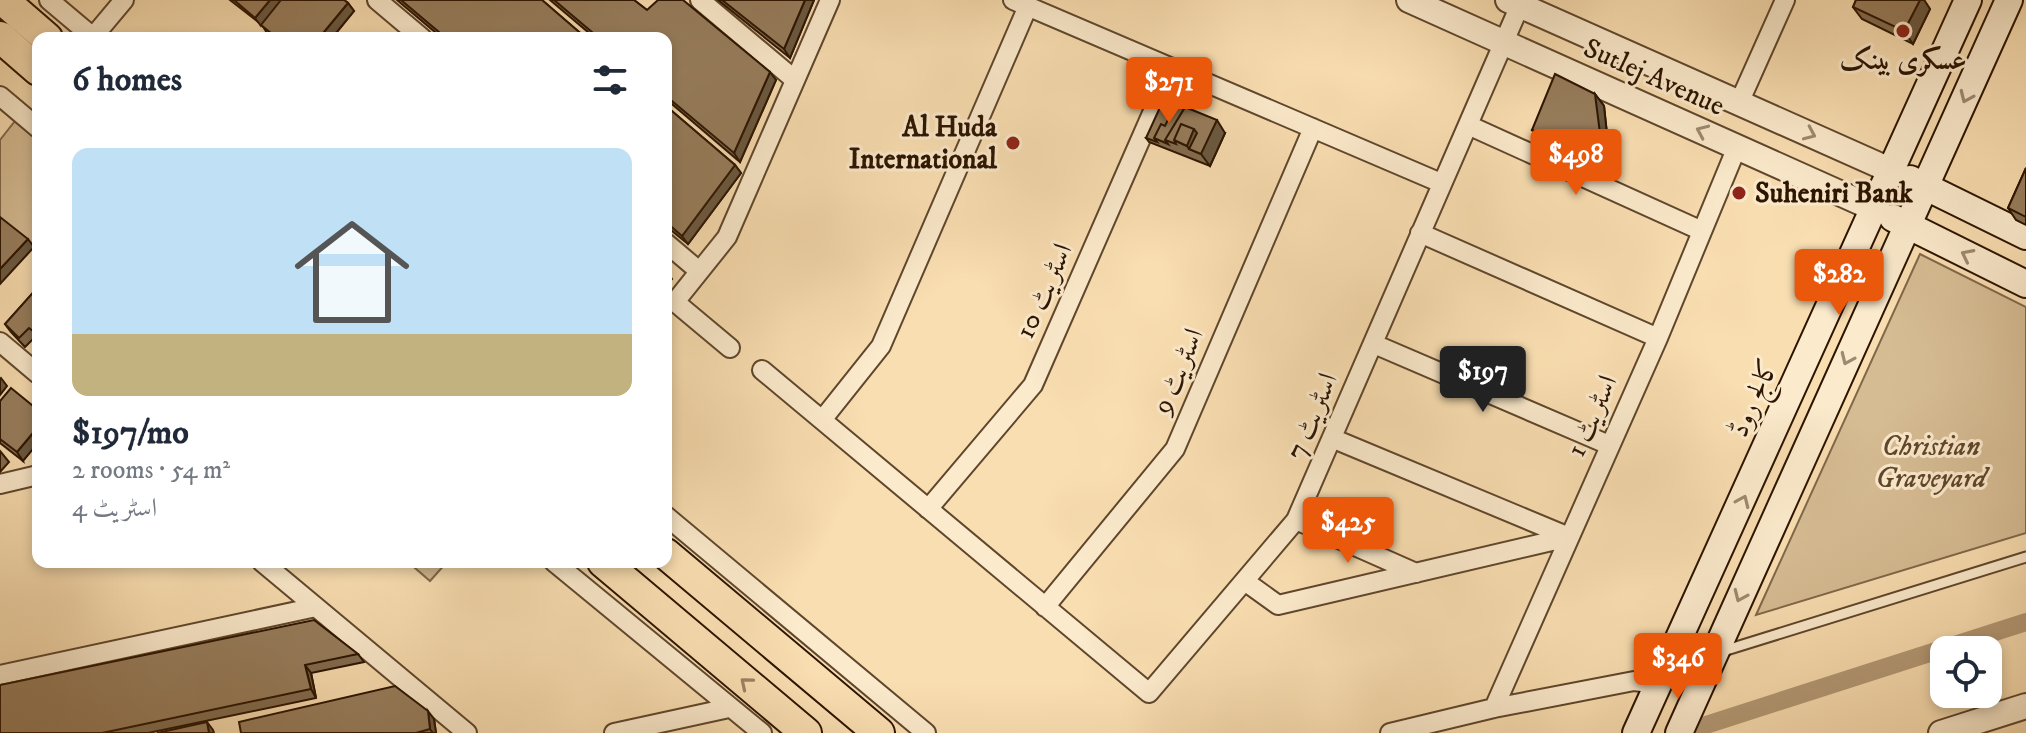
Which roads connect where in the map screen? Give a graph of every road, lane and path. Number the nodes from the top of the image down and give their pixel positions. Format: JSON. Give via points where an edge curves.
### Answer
{"nodes":[{"id":1,"x":3,"y":0,"type":"edge"},
{"id":2,"x":49,"y":0,"type":"edge"},
{"id":3,"x":124,"y":0,"type":"edge"},
{"id":4,"x":377,"y":0,"type":"edge"},
{"id":5,"x":700,"y":0,"type":"edge"},
{"id":6,"x":830,"y":0,"type":"edge"},
{"id":7,"x":1409,"y":0,"type":"edge"},
{"id":8,"x":1785,"y":0,"type":"edge"},
{"id":9,"x":1968,"y":0,"type":"edge"},
{"id":10,"x":2009,"y":0,"type":"edge"},
{"id":11,"x":1021,"y":3,"type":"edge"},
{"id":12,"x":1514,"y":3,"type":"edge"},
{"id":13,"x":0,"y":10,"type":"edge"},
{"id":14,"x":40,"y":32,"type":"edge"},
{"id":15,"x":87,"y":32,"type":"edge"},
{"id":16,"x":99,"y":32,"type":"edge"},
{"id":17,"x":415,"y":32,"type":"edge"},
{"id":18,"x":0,"y":37,"type":"edge"},
{"id":19,"x":32,"y":38,"type":"edge"},
{"id":20,"x":1504,"y":42,"type":"junction"},
{"id":21,"x":0,"y":51,"type":"edge"},
{"id":22,"x":32,"y":65,"type":"edge"},
{"id":23,"x":1171,"y":70,"type":"junction"},
{"id":24,"x":32,"y":78,"type":"edge"},
{"id":25,"x":795,"y":80,"type":"junction"},
{"id":26,"x":0,"y":96,"type":"edge"},
{"id":27,"x":1739,"y":103,"type":"junction"},
{"id":28,"x":32,"y":123,"type":"edge"},
{"id":29,"x":1468,"y":125,"type":"junction"},
{"id":30,"x":1313,"y":128,"type":"junction"},
{"id":31,"x":1737,"y":147,"type":"junction"},
{"id":32,"x":1892,"y":171,"type":"junction"},
{"id":33,"x":1441,"y":183,"type":"junction"},
{"id":34,"x":1926,"y":187,"type":"junction"},
{"id":35,"x":1875,"y":209,"type":"junction"},
{"id":36,"x":1908,"y":225,"type":"junction"},
{"id":37,"x":1702,"y":231,"type":"junction"},
{"id":38,"x":1420,"y":233,"type":"junction"},
{"id":39,"x":2026,"y":236,"type":"edge"},
{"id":40,"x":672,"y":248,"type":"edge"},
{"id":41,"x":699,"y":271,"type":"junction"},
{"id":42,"x":2026,"y":284,"type":"edge"},
{"id":43,"x":1658,"y":338,"type":"junction"},
{"id":44,"x":0,"y":342,"type":"edge"},
{"id":45,"x":1374,"y":344,"type":"junction"},
{"id":46,"x":730,"y":348,"type":"dead end"},
{"id":47,"x":32,"y":369,"type":"edge"},
{"id":48,"x":762,"y":370,"type":"dead end"},
{"id":49,"x":822,"y":420,"type":"junction"},
{"id":50,"x":1334,"y":439,"type":"junction"},
{"id":51,"x":1609,"y":445,"type":"junction"},
{"id":52,"x":32,"y":476,"type":"edge"},
{"id":53,"x":0,"y":484,"type":"edge"},
{"id":54,"x":928,"y":509,"type":"junction"},
{"id":55,"x":1296,"y":520,"type":"junction"},
{"id":56,"x":672,"y":521,"type":"edge"},
{"id":57,"x":1569,"y":537,"type":"junction"},
{"id":58,"x":2026,"y":557,"type":"edge"},
{"id":59,"x":672,"y":559,"type":"edge"},
{"id":60,"x":269,"y":568,"type":"edge"},
{"id":61,"x":561,"y":568,"type":"edge"},
{"id":62,"x":610,"y":568,"type":"edge"},
{"id":63,"x":1416,"y":573,"type":"junction"},
{"id":64,"x":1246,"y":582,"type":"junction"},
{"id":65,"x":316,"y":607,"type":"junction"},
{"id":66,"x":1045,"y":607,"type":"junction"},
{"id":67,"x":1713,"y":654,"type":"junction"},
{"id":68,"x":0,"y":675,"type":"edge"},
{"id":69,"x":1652,"y":682,"type":"junction"},
{"id":70,"x":2026,"y":706,"type":"edge"},
{"id":71,"x":729,"y":708,"type":"junction"},
{"id":72,"x":1494,"y":708,"type":"junction"},
{"id":73,"x":467,"y":733,"type":"edge"},
{"id":74,"x":614,"y":733,"type":"edge"},
{"id":75,"x":762,"y":733,"type":"edge"},
{"id":76,"x":806,"y":733,"type":"edge"},
{"id":77,"x":879,"y":733,"type":"edge"},
{"id":78,"x":926,"y":733,"type":"edge"},
{"id":79,"x":1390,"y":733,"type":"edge"},
{"id":80,"x":1636,"y":733,"type":"edge"},
{"id":81,"x":1679,"y":733,"type":"edge"},
{"id":82,"x":1941,"y":733,"type":"edge"}],
"edges":[{"from":1,"to":14,"type":"main road"},
{"from":2,"to":15,"type":"street"},
{"from":3,"to":16,"type":"street"},
{"from":4,"to":17,"type":"street"},
{"from":5,"to":25,"type":"street"},
{"from":6,"to":25,"type":"street"},
{"from":7,"to":20,"type":"street","name":"Sutlej Avenue"},
{"from":8,"to":27,"type":"street"},
{"from":9,"to":32,"type":"main road","name":"کالج روڈ"},
{"from":10,"to":34,"type":"main road","one_way":true},
{"from":11,"to":23,"type":"street"},
{"from":11,"to":49,"type":"street","via":[[881,346]]},
{"from":12,"to":20,"type":"street","name":"اسٹریٹ 7"},
{"from":12,"to":27,"type":"street","name":"Sutlej Avenue"},
{"from":13,"to":19,"type":"main road"},
{"from":18,"to":22,"type":"main road"},
{"from":20,"to":29,"type":"street","name":"اسٹریٹ 7"},
{"from":31,"to":20,"type":"street","name":"Sutlej Avenue","one_way":true},
{"from":21,"to":24,"type":"main road"},
{"from":23,"to":30,"type":"street"},
{"from":23,"to":54,"type":"street","name":"اسٹریٹ 10","via":[[1033,385]]},
{"from":25,"to":41,"type":"street","via":[[727,237]]},
{"from":26,"to":28,"type":"street"},
{"from":27,"to":32,"type":"street","name":"Sutlej Avenue","one_way":true},
{"from":29,"to":33,"type":"street","name":"اسٹریٹ 7"},
{"from":29,"to":37,"type":"street"},
{"from":30,"to":33,"type":"street"},
{"from":30,"to":66,"type":"street","name":"اسٹریٹ 9","via":[[1175,449]]},
{"from":31,"to":35,"type":"street","name":"Sutlej Avenue"},
{"from":31,"to":37,"type":"street","name":"اسٹریٹ 1"},
{"from":32,"to":34,"type":"main road"},
{"from":32,"to":35,"type":"main road","name":"کالج روڈ"},
{"from":33,"to":38,"type":"street","name":"اسٹریٹ 7"},
{"from":34,"to":36,"type":"main road"},
{"from":34,"to":39,"type":"main road"},
{"from":35,"to":36,"type":"main road"},
{"from":69,"to":35,"type":"main road","name":"کالج روڈ","one_way":true,"via":[[1676,649]]},
{"from":42,"to":36,"type":"main road","one_way":true},
{"from":36,"to":67,"type":"main road","one_way":true},
{"from":37,"to":43,"type":"street","name":"اسٹریٹ 1"},
{"from":38,"to":43,"type":"street"},
{"from":38,"to":45,"type":"street","name":"اسٹریٹ 7"},
{"from":40,"to":41,"type":"street"},
{"from":41,"to":46,"type":"street","via":[[675,302]]},
{"from":43,"to":51,"type":"street","name":"اسٹریٹ 1"},
{"from":44,"to":47,"type":"street"},
{"from":45,"to":50,"type":"street","name":"اسٹریٹ 7"},
{"from":45,"to":51,"type":"street"},
{"from":48,"to":49,"type":"street"},
{"from":49,"to":54,"type":"street"},
{"from":50,"to":55,"type":"street","name":"اسٹریٹ 7"},
{"from":50,"to":57,"type":"street"},
{"from":51,"to":57,"type":"street","name":"اسٹریٹ 1"},
{"from":52,"to":53,"type":"street"},
{"from":54,"to":66,"type":"street"},
{"from":55,"to":63,"type":"street"},
{"from":55,"to":64,"type":"street","name":"اسٹریٹ 7"},
{"from":56,"to":78,"type":"street"},
{"from":57,"to":63,"type":"street"},
{"from":57,"to":72,"type":"street","name":"اسٹریٹ 1"},
{"from":58,"to":67,"type":"lane"},
{"from":59,"to":77,"type":"main road"},
{"from":60,"to":65,"type":"street"},
{"from":61,"to":71,"type":"street"},
{"from":76,"to":62,"type":"main road","one_way":true},
{"from":63,"to":64,"type":"street","via":[[1278,605]]},
{"from":64,"to":66,"type":"street","name":"اسٹریٹ 7","via":[[1149,693]]},
{"from":65,"to":68,"type":"street"},
{"from":65,"to":73,"type":"street"},
{"from":67,"to":81,"type":"main road"},
{"from":69,"to":72,"type":"street"},
{"from":69,"to":80,"type":"main road","name":"کالج روڈ"},
{"from":70,"to":82,"type":"street"},
{"from":71,"to":74,"type":"street"},
{"from":71,"to":75,"type":"street"},
{"from":72,"to":79,"type":"street"}]}
